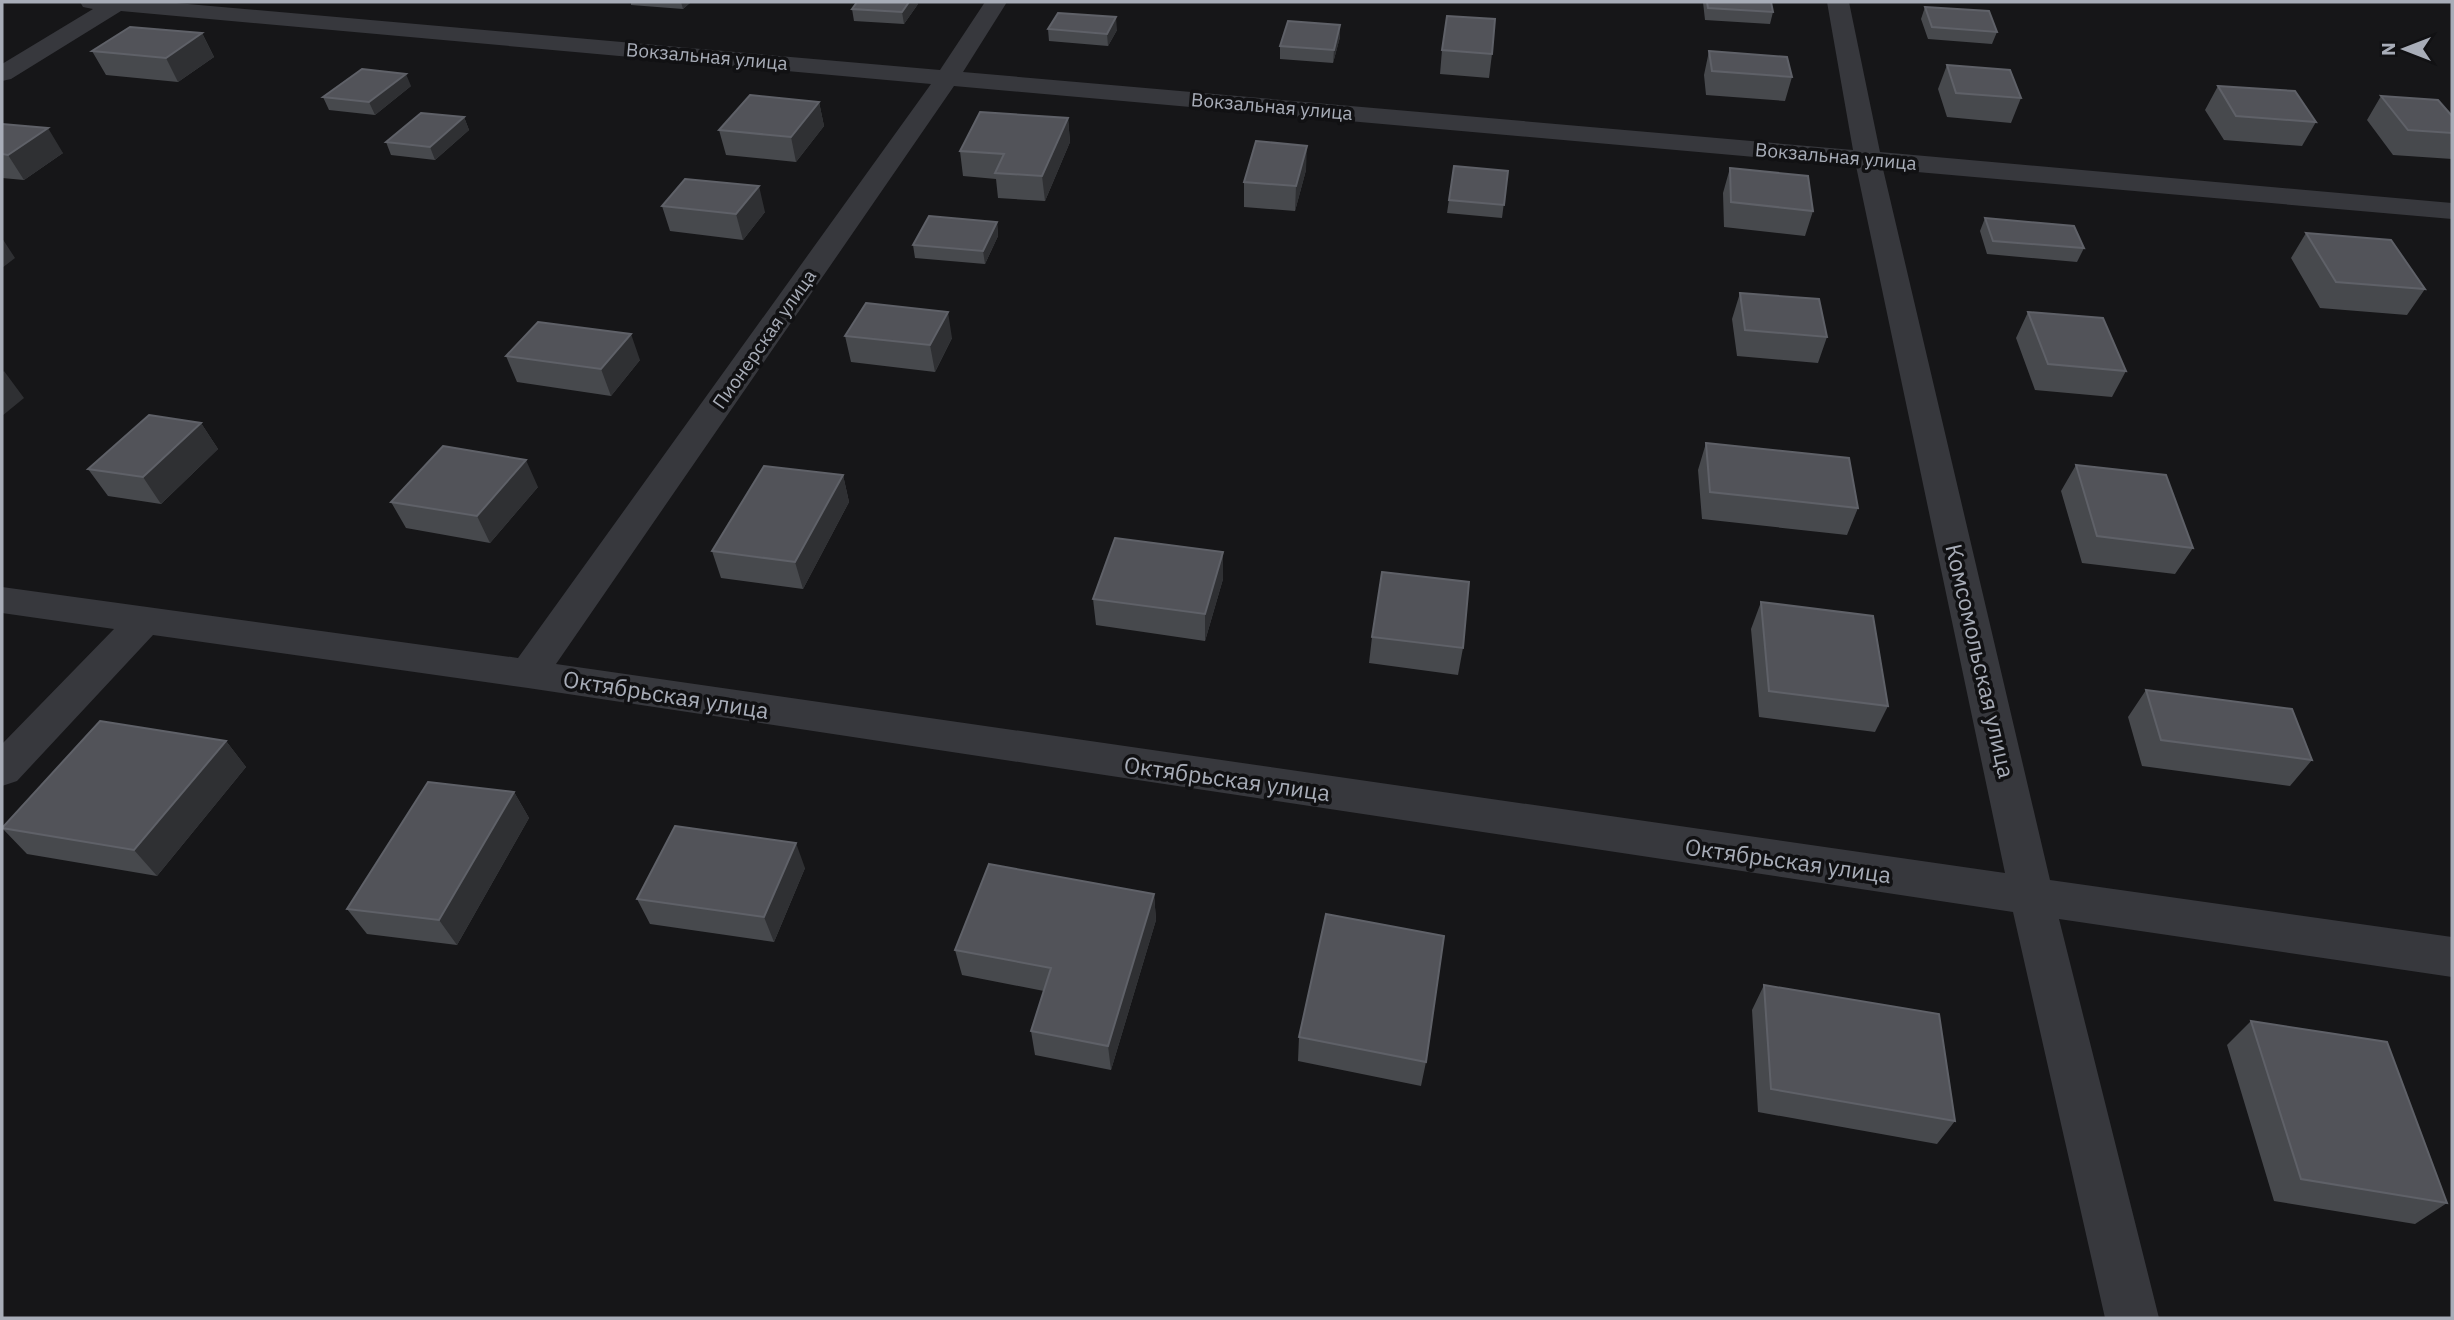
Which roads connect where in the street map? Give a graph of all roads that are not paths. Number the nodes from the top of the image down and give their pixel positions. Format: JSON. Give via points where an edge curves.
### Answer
{"nodes":[{"id":1,"x":91,"y":2,"type":"edge"},
{"id":2,"x":996,"y":2,"type":"edge"},
{"id":3,"x":1838,"y":2,"type":"edge"},
{"id":4,"x":118,"y":3,"type":"edge"},
{"id":5,"x":2,"y":74,"type":"edge"},
{"id":6,"x":948,"y":77,"type":"junction"},
{"id":7,"x":1868,"y":159,"type":"junction"},
{"id":8,"x":2452,"y":211,"type":"edge"},
{"id":9,"x":2,"y":600,"type":"edge"},
{"id":10,"x":144,"y":621,"type":"junction"},
{"id":11,"x":528,"y":674,"type":"junction"},
{"id":12,"x":2,"y":770,"type":"edge"},
{"id":13,"x":2032,"y":897,"type":"junction"},
{"id":14,"x":2452,"y":957,"type":"edge"},
{"id":15,"x":2132,"y":1318,"type":"edge"}],
"edges":[{"from":1,"to":4,"type":"street","name":"Вокзальная улица"},
{"from":2,"to":6,"type":"street","name":"Пионерская улица"},
{"from":3,"to":7,"type":"street","name":"Комсомольская улица"},
{"from":4,"to":5,"type":"street"},
{"from":4,"to":6,"type":"street","name":"Вокзальная улица"},
{"from":6,"to":7,"type":"street","name":"Вокзальная улица"},
{"from":6,"to":11,"type":"street","name":"Пионерская улица"},
{"from":7,"to":8,"type":"street","name":"Вокзальная улица"},
{"from":7,"to":13,"type":"street","name":"Комсомольская улица"},
{"from":9,"to":10,"type":"street","name":"Октябрьская улица"},
{"from":10,"to":11,"type":"street","name":"Октябрьская улица"},
{"from":10,"to":12,"type":"street"},
{"from":11,"to":13,"type":"street","name":"Октябрьская улица"},
{"from":13,"to":14,"type":"street","name":"Октябрьская улица"},
{"from":13,"to":15,"type":"street","name":"Комсомольская улица"}]}
